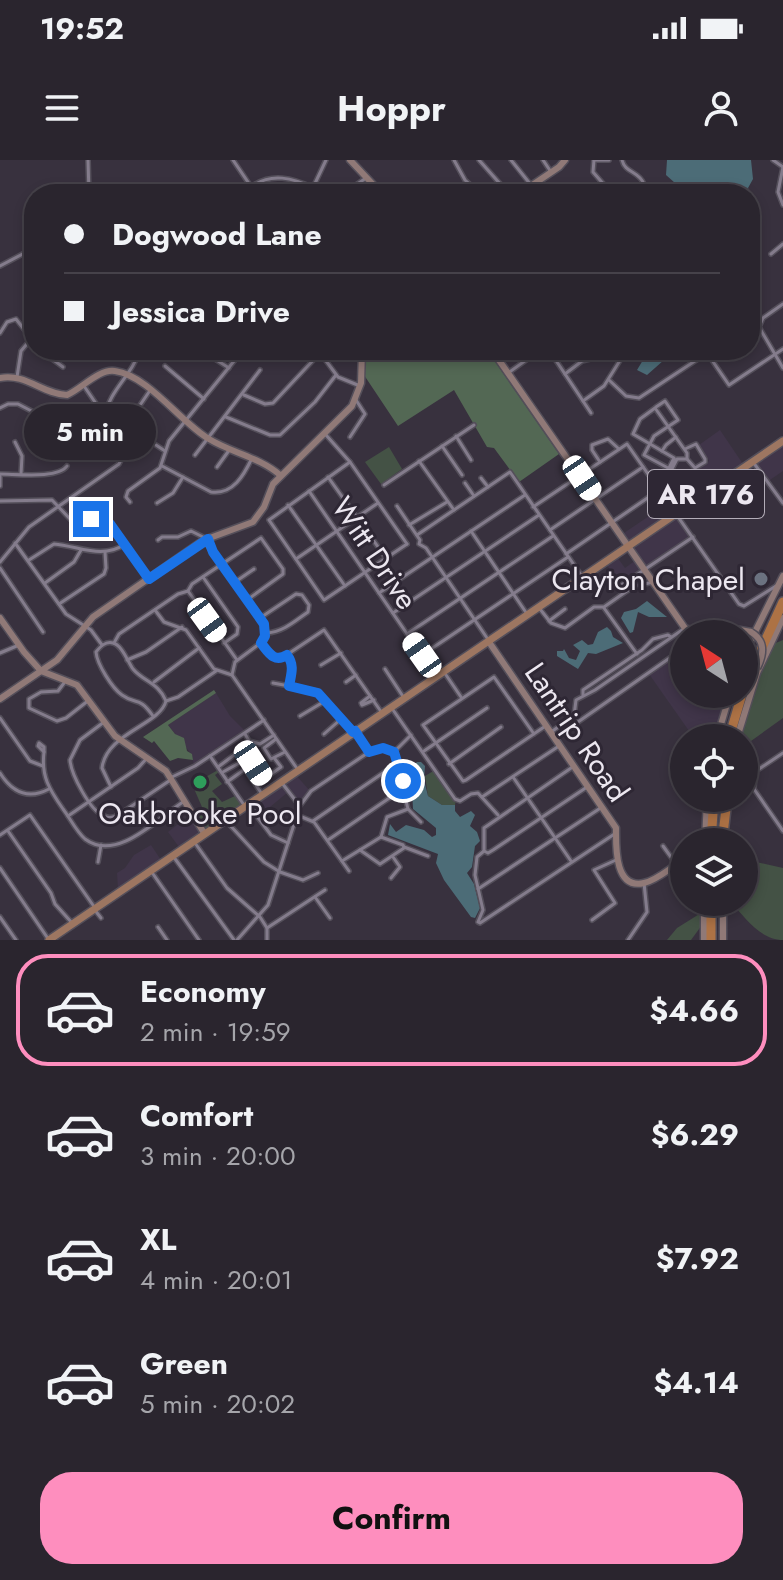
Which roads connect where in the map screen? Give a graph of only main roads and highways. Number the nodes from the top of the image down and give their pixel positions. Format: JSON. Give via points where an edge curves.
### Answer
{"nodes":[{"id":1,"x":783,"y":441,"type":"edge"},
{"id":2,"x":780,"y":589,"type":"edge"},
{"id":3,"x":783,"y":602,"type":"edge"},
{"id":4,"x":783,"y":616,"type":"edge"},
{"id":5,"x":758,"y":640,"type":"edge"},
{"id":6,"x":758,"y":658,"type":"edge"},
{"id":7,"x":758,"y":660,"type":"edge"},
{"id":8,"x":712,"y":916,"type":"edge"},
{"id":9,"x":49,"y":940,"type":"edge"},
{"id":10,"x":714,"y":940,"type":"edge"}],
"edges":[{"from":1,"to":9,"type":"main road","number":"AR 176"},
{"from":2,"to":5,"type":"highway"},
{"from":3,"to":6,"type":"highway"},
{"from":4,"to":7,"type":"highway"},
{"from":8,"to":10,"type":"highway"}]}
